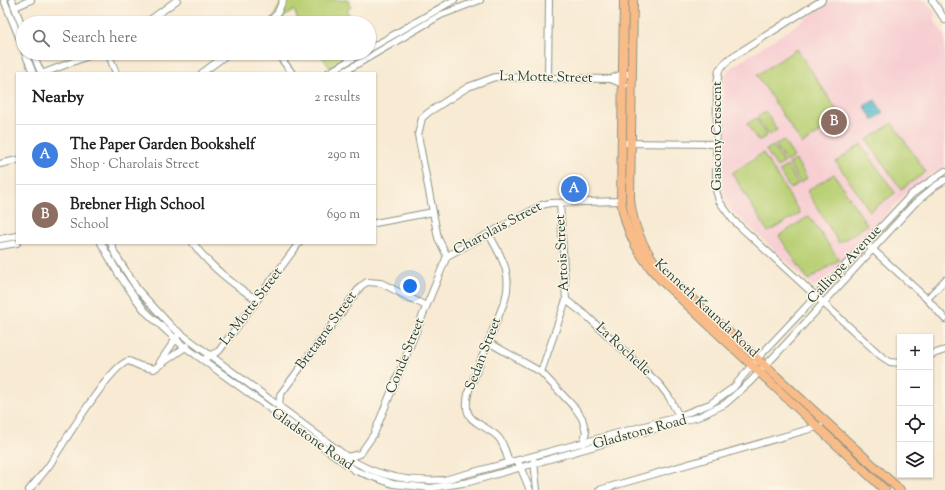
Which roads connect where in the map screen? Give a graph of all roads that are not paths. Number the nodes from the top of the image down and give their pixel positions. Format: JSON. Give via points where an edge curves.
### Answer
{"nodes":[{"id":1,"x":31,"y":0,"type":"edge"},
{"id":2,"x":177,"y":0,"type":"edge"},
{"id":3,"x":283,"y":0,"type":"edge"},
{"id":4,"x":454,"y":0,"type":"edge"},
{"id":5,"x":550,"y":0,"type":"edge"},
{"id":6,"x":624,"y":0,"type":"edge"},
{"id":7,"x":633,"y":0,"type":"edge"},
{"id":8,"x":822,"y":0,"type":"edge"},
{"id":9,"x":932,"y":0,"type":"edge"},
{"id":10,"x":475,"y":1,"type":"edge"},
{"id":11,"x":4,"y":2,"type":"edge"},
{"id":12,"x":14,"y":5,"type":"edge"},
{"id":13,"x":10,"y":15,"type":"junction"},
{"id":14,"x":18,"y":16,"type":"edge"},
{"id":15,"x":155,"y":16,"type":"edge"},
{"id":16,"x":275,"y":16,"type":"edge"},
{"id":17,"x":945,"y":20,"type":"edge"},
{"id":18,"x":16,"y":30,"type":"edge"},
{"id":19,"x":623,"y":44,"type":"junction"},
{"id":20,"x":632,"y":44,"type":"junction"},
{"id":21,"x":376,"y":45,"type":"edge"},
{"id":22,"x":376,"y":53,"type":"edge"},
{"id":23,"x":30,"y":60,"type":"edge"},
{"id":24,"x":35,"y":60,"type":"edge"},
{"id":25,"x":75,"y":60,"type":"edge"},
{"id":26,"x":111,"y":60,"type":"edge"},
{"id":27,"x":220,"y":60,"type":"edge"},
{"id":28,"x":282,"y":60,"type":"edge"},
{"id":29,"x":350,"y":60,"type":"edge"},
{"id":30,"x":364,"y":60,"type":"edge"},
{"id":31,"x":38,"y":72,"type":"edge"},
{"id":32,"x":116,"y":72,"type":"edge"},
{"id":33,"x":203,"y":72,"type":"edge"},
{"id":34,"x":291,"y":72,"type":"edge"},
{"id":35,"x":330,"y":72,"type":"edge"},
{"id":36,"x":344,"y":72,"type":"edge"},
{"id":37,"x":622,"y":74,"type":"junction"},
{"id":38,"x":632,"y":74,"type":"junction"},
{"id":39,"x":548,"y":77,"type":"junction"},
{"id":40,"x":611,"y":79,"type":"junction"},
{"id":41,"x":622,"y":85,"type":"junction"},
{"id":42,"x":632,"y":85,"type":"junction"},
{"id":43,"x":627,"y":143,"type":"junction"},
{"id":44,"x":716,"y":144,"type":"junction"},
{"id":45,"x":16,"y":160,"type":"edge"},
{"id":46,"x":0,"y":164,"type":"edge"},
{"id":47,"x":945,"y":171,"type":"edge"},
{"id":48,"x":945,"y":180,"type":"edge"},
{"id":49,"x":621,"y":201,"type":"junction"},
{"id":50,"x":560,"y":202,"type":"junction"},
{"id":51,"x":433,"y":212,"type":"junction"},
{"id":52,"x":376,"y":223,"type":"edge"},
{"id":53,"x":489,"y":234,"type":"junction"},
{"id":54,"x":16,"y":236,"type":"edge"},
{"id":55,"x":0,"y":239,"type":"edge"},
{"id":56,"x":16,"y":243,"type":"edge"},
{"id":57,"x":102,"y":244,"type":"edge"},
{"id":58,"x":111,"y":244,"type":"edge"},
{"id":59,"x":194,"y":244,"type":"edge"},
{"id":60,"x":298,"y":244,"type":"edge"},
{"id":61,"x":865,"y":244,"type":"junction"},
{"id":62,"x":0,"y":246,"type":"edge"},
{"id":63,"x":872,"y":249,"type":"junction"},
{"id":64,"x":447,"y":256,"type":"junction"},
{"id":65,"x":945,"y":280,"type":"edge"},
{"id":66,"x":682,"y":294,"type":"junction"},
{"id":67,"x":817,"y":296,"type":"junction"},
{"id":68,"x":257,"y":300,"type":"junction"},
{"id":69,"x":566,"y":300,"type":"junction"},
{"id":70,"x":927,"y":300,"type":"junction"},
{"id":71,"x":824,"y":302,"type":"junction"},
{"id":72,"x":426,"y":306,"type":"junction"},
{"id":73,"x":945,"y":319,"type":"edge"},
{"id":74,"x":180,"y":333,"type":"junction"},
{"id":75,"x":175,"y":339,"type":"junction"},
{"id":76,"x":191,"y":341,"type":"junction"},
{"id":77,"x":488,"y":342,"type":"junction"},
{"id":78,"x":185,"y":347,"type":"junction"},
{"id":79,"x":945,"y":350,"type":"edge"},
{"id":80,"x":219,"y":351,"type":"junction"},
{"id":81,"x":933,"y":354,"type":"edge"},
{"id":82,"x":208,"y":355,"type":"junction"},
{"id":83,"x":758,"y":358,"type":"junction"},
{"id":84,"x":204,"y":361,"type":"junction"},
{"id":85,"x":219,"y":362,"type":"junction"},
{"id":86,"x":897,"y":362,"type":"edge"},
{"id":87,"x":765,"y":364,"type":"junction"},
{"id":88,"x":158,"y":365,"type":"junction"},
{"id":89,"x":751,"y":365,"type":"junction"},
{"id":90,"x":215,"y":369,"type":"junction"},
{"id":91,"x":541,"y":372,"type":"junction"},
{"id":92,"x":759,"y":372,"type":"junction"},
{"id":93,"x":280,"y":395,"type":"junction"},
{"id":94,"x":268,"y":398,"type":"junction"},
{"id":95,"x":264,"y":405,"type":"junction"},
{"id":96,"x":673,"y":406,"type":"junction"},
{"id":97,"x":280,"y":407,"type":"junction"},
{"id":98,"x":275,"y":413,"type":"junction"},
{"id":99,"x":680,"y":419,"type":"junction"},
{"id":100,"x":826,"y":422,"type":"junction"},
{"id":101,"x":664,"y":424,"type":"junction"},
{"id":102,"x":818,"y":427,"type":"junction"},
{"id":103,"x":586,"y":432,"type":"junction"},
{"id":104,"x":596,"y":438,"type":"junction"},
{"id":105,"x":582,"y":442,"type":"junction"},
{"id":106,"x":598,"y":445,"type":"junction"},
{"id":107,"x":584,"y":449,"type":"junction"},
{"id":108,"x":360,"y":454,"type":"junction"},
{"id":109,"x":532,"y":456,"type":"junction"},
{"id":110,"x":348,"y":457,"type":"junction"},
{"id":111,"x":518,"y":460,"type":"junction"},
{"id":112,"x":344,"y":462,"type":"junction"},
{"id":113,"x":509,"y":462,"type":"junction"},
{"id":114,"x":535,"y":463,"type":"junction"},
{"id":115,"x":501,"y":464,"type":"junction"},
{"id":116,"x":360,"y":465,"type":"junction"},
{"id":117,"x":520,"y":467,"type":"junction"},
{"id":118,"x":356,"y":471,"type":"junction"},
{"id":119,"x":504,"y":472,"type":"junction"},
{"id":120,"x":29,"y":490,"type":"edge"},
{"id":121,"x":530,"y":490,"type":"edge"},
{"id":122,"x":537,"y":490,"type":"edge"},
{"id":123,"x":599,"y":490,"type":"edge"},
{"id":124,"x":885,"y":490,"type":"edge"},
{"id":125,"x":900,"y":490,"type":"edge"}],
"edges":[{"from":1,"to":12,"type":"street"},
{"from":2,"to":15,"type":"street"},
{"from":3,"to":16,"type":"street"},
{"from":4,"to":21,"type":"street"},
{"from":5,"to":39,"type":"street"},
{"from":6,"to":19,"type":"main road","name":"Kenneth Kaunda Road"},
{"from":7,"to":20,"type":"main road","name":"Kenneth Kaunda Road"},
{"from":8,"to":44,"type":"street","name":"Gascony Crescent","via":[[729,60],[719,70]]},
{"from":9,"to":17,"type":"street"},
{"from":10,"to":22,"type":"street","via":[[441,15]]},
{"from":11,"to":12,"type":"street"},
{"from":11,"to":13,"type":"street"},
{"from":12,"to":13,"type":"street"},
{"from":12,"to":14,"type":"street"},
{"from":13,"to":18,"type":"street"},
{"from":19,"to":20,"type":"main road"},
{"from":19,"to":37,"type":"main road","name":"Kenneth Kaunda Road"},
{"from":20,"to":38,"type":"main road","name":"Kenneth Kaunda Road"},
{"from":23,"to":31,"type":"street"},
{"from":24,"to":31,"type":"street"},
{"from":25,"to":31,"type":"street"},
{"from":26,"to":32,"type":"street"},
{"from":27,"to":33,"type":"street"},
{"from":28,"to":34,"type":"street"},
{"from":29,"to":35,"type":"street"},
{"from":30,"to":36,"type":"street"},
{"from":37,"to":38,"type":"street","name":"La Motte Street"},
{"from":37,"to":40,"type":"street","name":"La Motte Street"},
{"from":37,"to":41,"type":"main road","name":"Kenneth Kaunda Road"},
{"from":38,"to":42,"type":"main road","name":"Kenneth Kaunda Road"},
{"from":39,"to":40,"type":"street","name":"La Motte Street"},
{"from":39,"to":51,"type":"street","name":"La Motte Street","via":[[495,77],[468,87],[424,115],[418,135]]},
{"from":40,"to":41,"type":"street","name":"La Motte Street"},
{"from":41,"to":42,"type":"street","name":"La Motte Street"},
{"from":41,"to":43,"type":"main road","name":"Kenneth Kaunda Road"},
{"from":42,"to":43,"type":"main road","name":"Kenneth Kaunda Road"},
{"from":43,"to":44,"type":"street"},
{"from":43,"to":49,"type":"main road","name":"Kenneth Kaunda Road"},
{"from":43,"to":66,"type":"main road","name":"Kenneth Kaunda Road","via":[[630,199],[635,226],[653,260]]},
{"from":44,"to":67,"type":"street","name":"Gascony Crescent","via":[[716,190],[723,207],[733,220]]},
{"from":45,"to":46,"type":"street"},
{"from":47,"to":61,"type":"street","name":"Calliope Avenue","via":[[912,194]]},
{"from":48,"to":63,"type":"street","name":"Calliope Avenue","via":[[914,204]]},
{"from":49,"to":50,"type":"street","name":"Charolais Street"},
{"from":49,"to":66,"type":"main road","name":"Kenneth Kaunda Road","via":[[624,219],[638,252],[655,274]]},
{"from":50,"to":53,"type":"street","name":"Charolais Street","via":[[542,205]]},
{"from":50,"to":69,"type":"street","name":"Artois Street"},
{"from":51,"to":52,"type":"street"},
{"from":51,"to":64,"type":"street","name":"La Motte Street","via":[[438,238]]},
{"from":53,"to":64,"type":"street","name":"Charolais Street"},
{"from":53,"to":77,"type":"street","name":"Sedan Street","via":[[507,270],[509,281],[505,300]]},
{"from":54,"to":55,"type":"street"},
{"from":56,"to":62,"type":"street"},
{"from":57,"to":75,"type":"street","name":"Gladstone Road","via":[[129,290],[146,312]]},
{"from":58,"to":74,"type":"street","name":"Gladstone Road","via":[[138,290]]},
{"from":59,"to":68,"type":"street","via":[[210,264],[228,280]]},
{"from":60,"to":68,"type":"street","name":"La Motte Street"},
{"from":61,"to":63,"type":"street"},
{"from":61,"to":67,"type":"street","name":"Calliope Avenue"},
{"from":63,"to":70,"type":"street"},
{"from":63,"to":71,"type":"street","name":"Calliope Avenue"},
{"from":64,"to":72,"type":"street","name":"Conde Street"},
{"from":65,"to":70,"type":"street"},
{"from":66,"to":83,"type":"main road","name":"Kenneth Kaunda Road"},
{"from":66,"to":89,"type":"main road","name":"Kenneth Kaunda Road"},
{"from":67,"to":71,"type":"street","name":"Gascony Crescent"},
{"from":67,"to":83,"type":"street","name":"Calliope Avenue"},
{"from":68,"to":80,"type":"street","name":"La Motte Street"},
{"from":69,"to":91,"type":"street","name":"Artois Street"},
{"from":69,"to":96,"type":"street","name":"La Rochelle","via":[[587,316],[660,385]]},
{"from":70,"to":73,"type":"street"},
{"from":71,"to":86,"type":"street","name":"Gascony Crescent","via":[[886,360]]},
{"from":71,"to":87,"type":"street","name":"Calliope Avenue"},
{"from":72,"to":93,"type":"street","name":"Bretagne Street","via":[[381,283],[367,282],[356,291]]},
{"from":72,"to":108,"type":"street","name":"Conde Street","via":[[374,434]]},
{"from":74,"to":75,"type":"street"},
{"from":74,"to":76,"type":"street","name":"Gladstone Road"},
{"from":75,"to":78,"type":"street","name":"Gladstone Road"},
{"from":75,"to":88,"type":"street"},
{"from":76,"to":78,"type":"street"},
{"from":76,"to":82,"type":"street","name":"Gladstone Road"},
{"from":77,"to":91,"type":"street"},
{"from":77,"to":113,"type":"street","name":"Sedan Street","via":[[469,390],[467,409],[475,422],[501,440]]},
{"from":78,"to":84,"type":"street","name":"Gladstone Road"},
{"from":78,"to":88,"type":"street"},
{"from":79,"to":81,"type":"street"},
{"from":80,"to":82,"type":"street","name":"La Motte Street"},
{"from":80,"to":85,"type":"street","name":"La Motte Street"},
{"from":82,"to":84,"type":"street","name":"La Motte Street"},
{"from":82,"to":85,"type":"street","name":"Gladstone Road"},
{"from":83,"to":87,"type":"main road","name":"Kenneth Kaunda Road"},
{"from":83,"to":89,"type":"street","name":"Calliope Avenue"},
{"from":84,"to":90,"type":"street","name":"Gladstone Road"},
{"from":85,"to":90,"type":"street","name":"La Motte Street"},
{"from":85,"to":94,"type":"street","name":"Gladstone Road"},
{"from":87,"to":92,"type":"street","name":"Calliope Avenue"},
{"from":87,"to":100,"type":"main road","name":"Kenneth Kaunda Road"},
{"from":88,"to":120,"type":"street","via":[[151,369],[129,361],[122,363]]},
{"from":89,"to":92,"type":"main road","name":"Kenneth Kaunda Road"},
{"from":89,"to":99,"type":"street","name":"Gladstone Road","via":[[733,388],[719,399]]},
{"from":90,"to":95,"type":"street","name":"Gladstone Road"},
{"from":91,"to":103,"type":"street","via":[[578,411]]},
{"from":92,"to":99,"type":"street","name":"Gladstone Road","via":[[725,404],[712,412]]},
{"from":92,"to":102,"type":"main road","name":"Kenneth Kaunda Road"},
{"from":93,"to":94,"type":"street"},
{"from":93,"to":97,"type":"street"},
{"from":94,"to":95,"type":"street"},
{"from":94,"to":97,"type":"street","name":"Gladstone Road"},
{"from":95,"to":98,"type":"street","name":"Gladstone Road"},
{"from":96,"to":99,"type":"street","name":"La Rochelle"},
{"from":96,"to":101,"type":"street"},
{"from":97,"to":98,"type":"street"},
{"from":97,"to":110,"type":"street","name":"Gladstone Road"},
{"from":98,"to":112,"type":"street","name":"Gladstone Road"},
{"from":99,"to":101,"type":"street","name":"Gladstone Road"},
{"from":100,"to":102,"type":"street"},
{"from":100,"to":125,"type":"main road","name":"Kenneth Kaunda Road"},
{"from":101,"to":104,"type":"street","name":"Gladstone Road"},
{"from":101,"to":106,"type":"street","name":"Gladstone Road"},
{"from":102,"to":123,"type":"street"},
{"from":102,"to":124,"type":"main road","name":"Kenneth Kaunda Road"},
{"from":103,"to":104,"type":"street"},
{"from":103,"to":105,"type":"street"},
{"from":104,"to":105,"type":"street","name":"Gladstone Road"},
{"from":104,"to":106,"type":"street"},
{"from":105,"to":107,"type":"street"},
{"from":105,"to":109,"type":"street","name":"Gladstone Road"},
{"from":106,"to":107,"type":"street","name":"Gladstone Road"},
{"from":107,"to":114,"type":"street","name":"Gladstone Road"},
{"from":108,"to":110,"type":"street"},
{"from":108,"to":116,"type":"street"},
{"from":109,"to":111,"type":"street","name":"Gladstone Road"},
{"from":109,"to":114,"type":"street"},
{"from":110,"to":112,"type":"street"},
{"from":110,"to":116,"type":"street","name":"Gladstone Road"},
{"from":111,"to":113,"type":"street","name":"Gladstone Road"},
{"from":111,"to":117,"type":"street"},
{"from":112,"to":118,"type":"street","name":"Gladstone Road"},
{"from":113,"to":115,"type":"street","name":"Gladstone Road"},
{"from":114,"to":117,"type":"street","name":"Gladstone Road"},
{"from":114,"to":122,"type":"street"},
{"from":115,"to":116,"type":"street","name":"Gladstone Road","via":[[456,478],[430,481],[395,477]]},
{"from":115,"to":119,"type":"street"},
{"from":116,"to":118,"type":"street"},
{"from":117,"to":119,"type":"street","name":"Gladstone Road"},
{"from":117,"to":121,"type":"street"},
{"from":118,"to":119,"type":"street","name":"Gladstone Road","via":[[393,484],[431,488]]}]}
